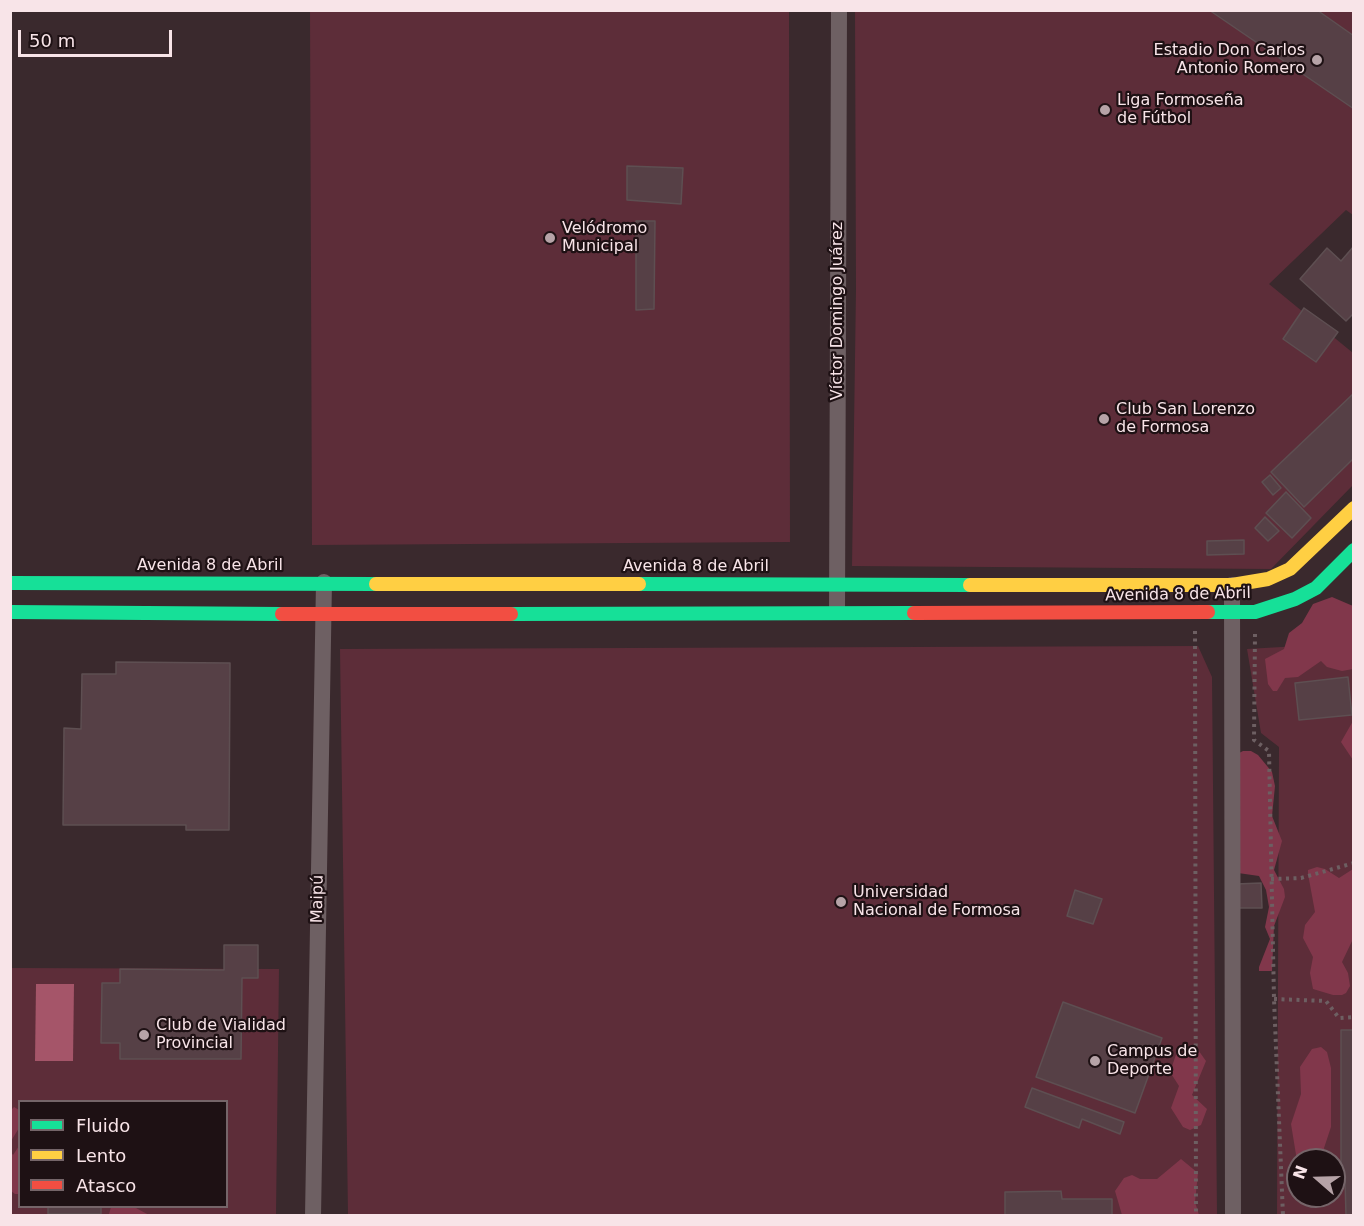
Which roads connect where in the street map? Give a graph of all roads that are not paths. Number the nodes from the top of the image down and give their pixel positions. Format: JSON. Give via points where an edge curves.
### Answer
{"nodes":[{"id":1,"x":839,"y":10,"type":"edge"},
{"id":2,"x":1353,"y":508,"type":"edge"},
{"id":3,"x":1353,"y":550,"type":"edge"},
{"id":4,"x":324,"y":582,"type":"junction"},
{"id":5,"x":10,"y":583,"type":"edge"},
{"id":6,"x":837,"y":584,"type":"junction"},
{"id":7,"x":1232,"y":585,"type":"junction"},
{"id":8,"x":10,"y":612,"type":"edge"},
{"id":9,"x":837,"y":612,"type":"junction"},
{"id":10,"x":1231,"y":612,"type":"junction"},
{"id":11,"x":322,"y":614,"type":"junction"},
{"id":12,"x":313,"y":1215,"type":"edge"},
{"id":13,"x":1233,"y":1215,"type":"edge"}],
"edges":[{"from":1,"to":6,"type":"street","name":"Víctor Domingo Juárez"},
{"from":2,"to":7,"type":"main road","name":"Avenida 8 de Abril","via":[[1290,569],[1268,579]]},
{"from":3,"to":10,"type":"main road","name":"Avenida 8 de Abril","via":[[1316,588],[1295,599],[1255,612]]},
{"from":4,"to":5,"type":"main road","name":"Avenida 8 de Abril"},
{"from":4,"to":6,"type":"main road","name":"Avenida 8 de Abril"},
{"from":4,"to":11,"type":"street","name":"Maipú"},
{"from":6,"to":7,"type":"main road","name":"Avenida 8 de Abril"},
{"from":6,"to":9,"type":"street","name":"Víctor Domingo Juárez"},
{"from":7,"to":10,"type":"street"},
{"from":8,"to":11,"type":"main road","name":"Avenida 8 de Abril"},
{"from":9,"to":10,"type":"main road","name":"Avenida 8 de Abril"},
{"from":9,"to":11,"type":"main road","name":"Avenida 8 de Abril"},
{"from":10,"to":13,"type":"street"},
{"from":11,"to":12,"type":"street","name":"Maipú"}]}
